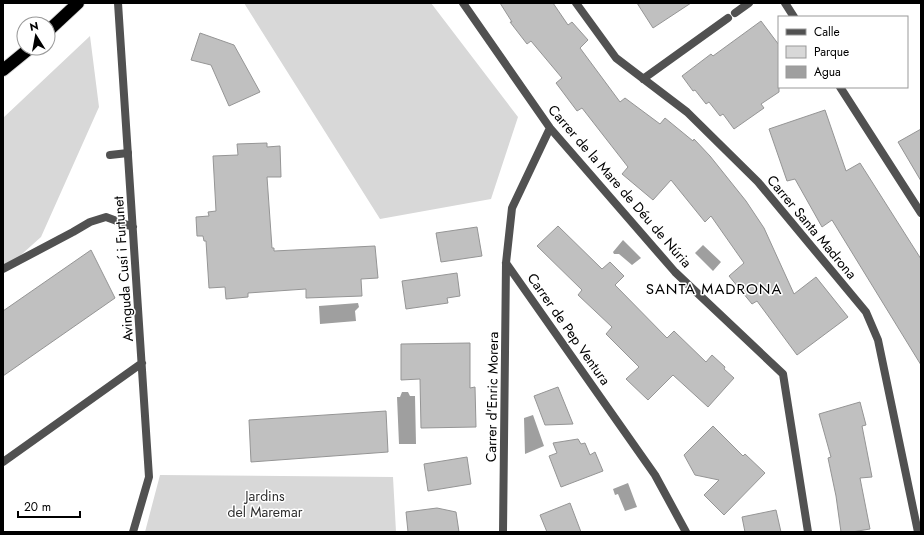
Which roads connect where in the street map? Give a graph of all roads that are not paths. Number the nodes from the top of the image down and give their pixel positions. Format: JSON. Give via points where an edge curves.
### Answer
{"nodes":[{"id":1,"x":78,"y":3,"type":"edge"},
{"id":2,"x":118,"y":3,"type":"edge"},
{"id":3,"x":463,"y":3,"type":"edge"},
{"id":4,"x":576,"y":3,"type":"edge"},
{"id":5,"x":749,"y":3,"type":"edge"},
{"id":6,"x":785,"y":3,"type":"edge"},
{"id":7,"x":735,"y":13,"type":"dead end"},
{"id":8,"x":793,"y":16,"type":"edge"},
{"id":9,"x":728,"y":18,"type":"dead end"},
{"id":10,"x":56,"y":24,"type":"edge"},
{"id":11,"x":20,"y":56,"type":"edge"},
{"id":12,"x":3,"y":70,"type":"edge"},
{"id":13,"x":643,"y":79,"type":"junction"},
{"id":14,"x":841,"y":88,"type":"edge"},
{"id":15,"x":550,"y":128,"type":"junction"},
{"id":16,"x":128,"y":153,"type":"junction"},
{"id":17,"x":110,"y":155,"type":"dead end"},
{"id":18,"x":921,"y":213,"type":"edge"},
{"id":19,"x":133,"y":227,"type":"junction"},
{"id":20,"x":506,"y":263,"type":"junction"},
{"id":21,"x":3,"y":269,"type":"edge"},
{"id":22,"x":142,"y":363,"type":"junction"},
{"id":23,"x":3,"y":462,"type":"edge"},
{"id":24,"x":133,"y":532,"type":"edge"},
{"id":25,"x":503,"y":532,"type":"edge"},
{"id":26,"x":686,"y":532,"type":"edge"},
{"id":27,"x":808,"y":532,"type":"edge"},
{"id":28,"x":918,"y":532,"type":"edge"}],
"edges":[{"from":1,"to":10,"type":"highway"},
{"from":2,"to":16,"type":"street","name":"Avinguda Cusí i Furtunet"},
{"from":3,"to":15,"type":"street","name":"Carrer de la Mare de Déu de Núria"},
{"from":4,"to":13,"type":"street","name":"Carrer Santa Madrona","via":[[616,58]]},
{"from":5,"to":7,"type":"street"},
{"from":6,"to":8,"type":"street"},
{"from":9,"to":13,"type":"street"},
{"from":11,"to":12,"type":"highway"},
{"from":13,"to":28,"type":"street","name":"Carrer Santa Madrona","via":[[687,112],[758,182],[866,312],[878,340]]},
{"from":14,"to":18,"type":"street"},
{"from":15,"to":20,"type":"street","via":[[512,208]]},
{"from":15,"to":27,"type":"street","name":"Carrer de la Mare de Déu de Núria","via":[[675,272],[783,374]]},
{"from":16,"to":17,"type":"street"},
{"from":16,"to":19,"type":"street","name":"Avinguda Cusí i Furtunet"},
{"from":19,"to":21,"type":"street","via":[[106,217],[90,222]]},
{"from":19,"to":22,"type":"street","name":"Avinguda Cusí i Furtunet"},
{"from":20,"to":25,"type":"street","name":"Carrer d'Enric Morera"},
{"from":20,"to":26,"type":"street","name":"Carrer de Pep Ventura","via":[[655,475]]},
{"from":22,"to":23,"type":"street"},
{"from":22,"to":24,"type":"street","name":"Avinguda Cusí i Furtunet","via":[[149,477]]}]}
